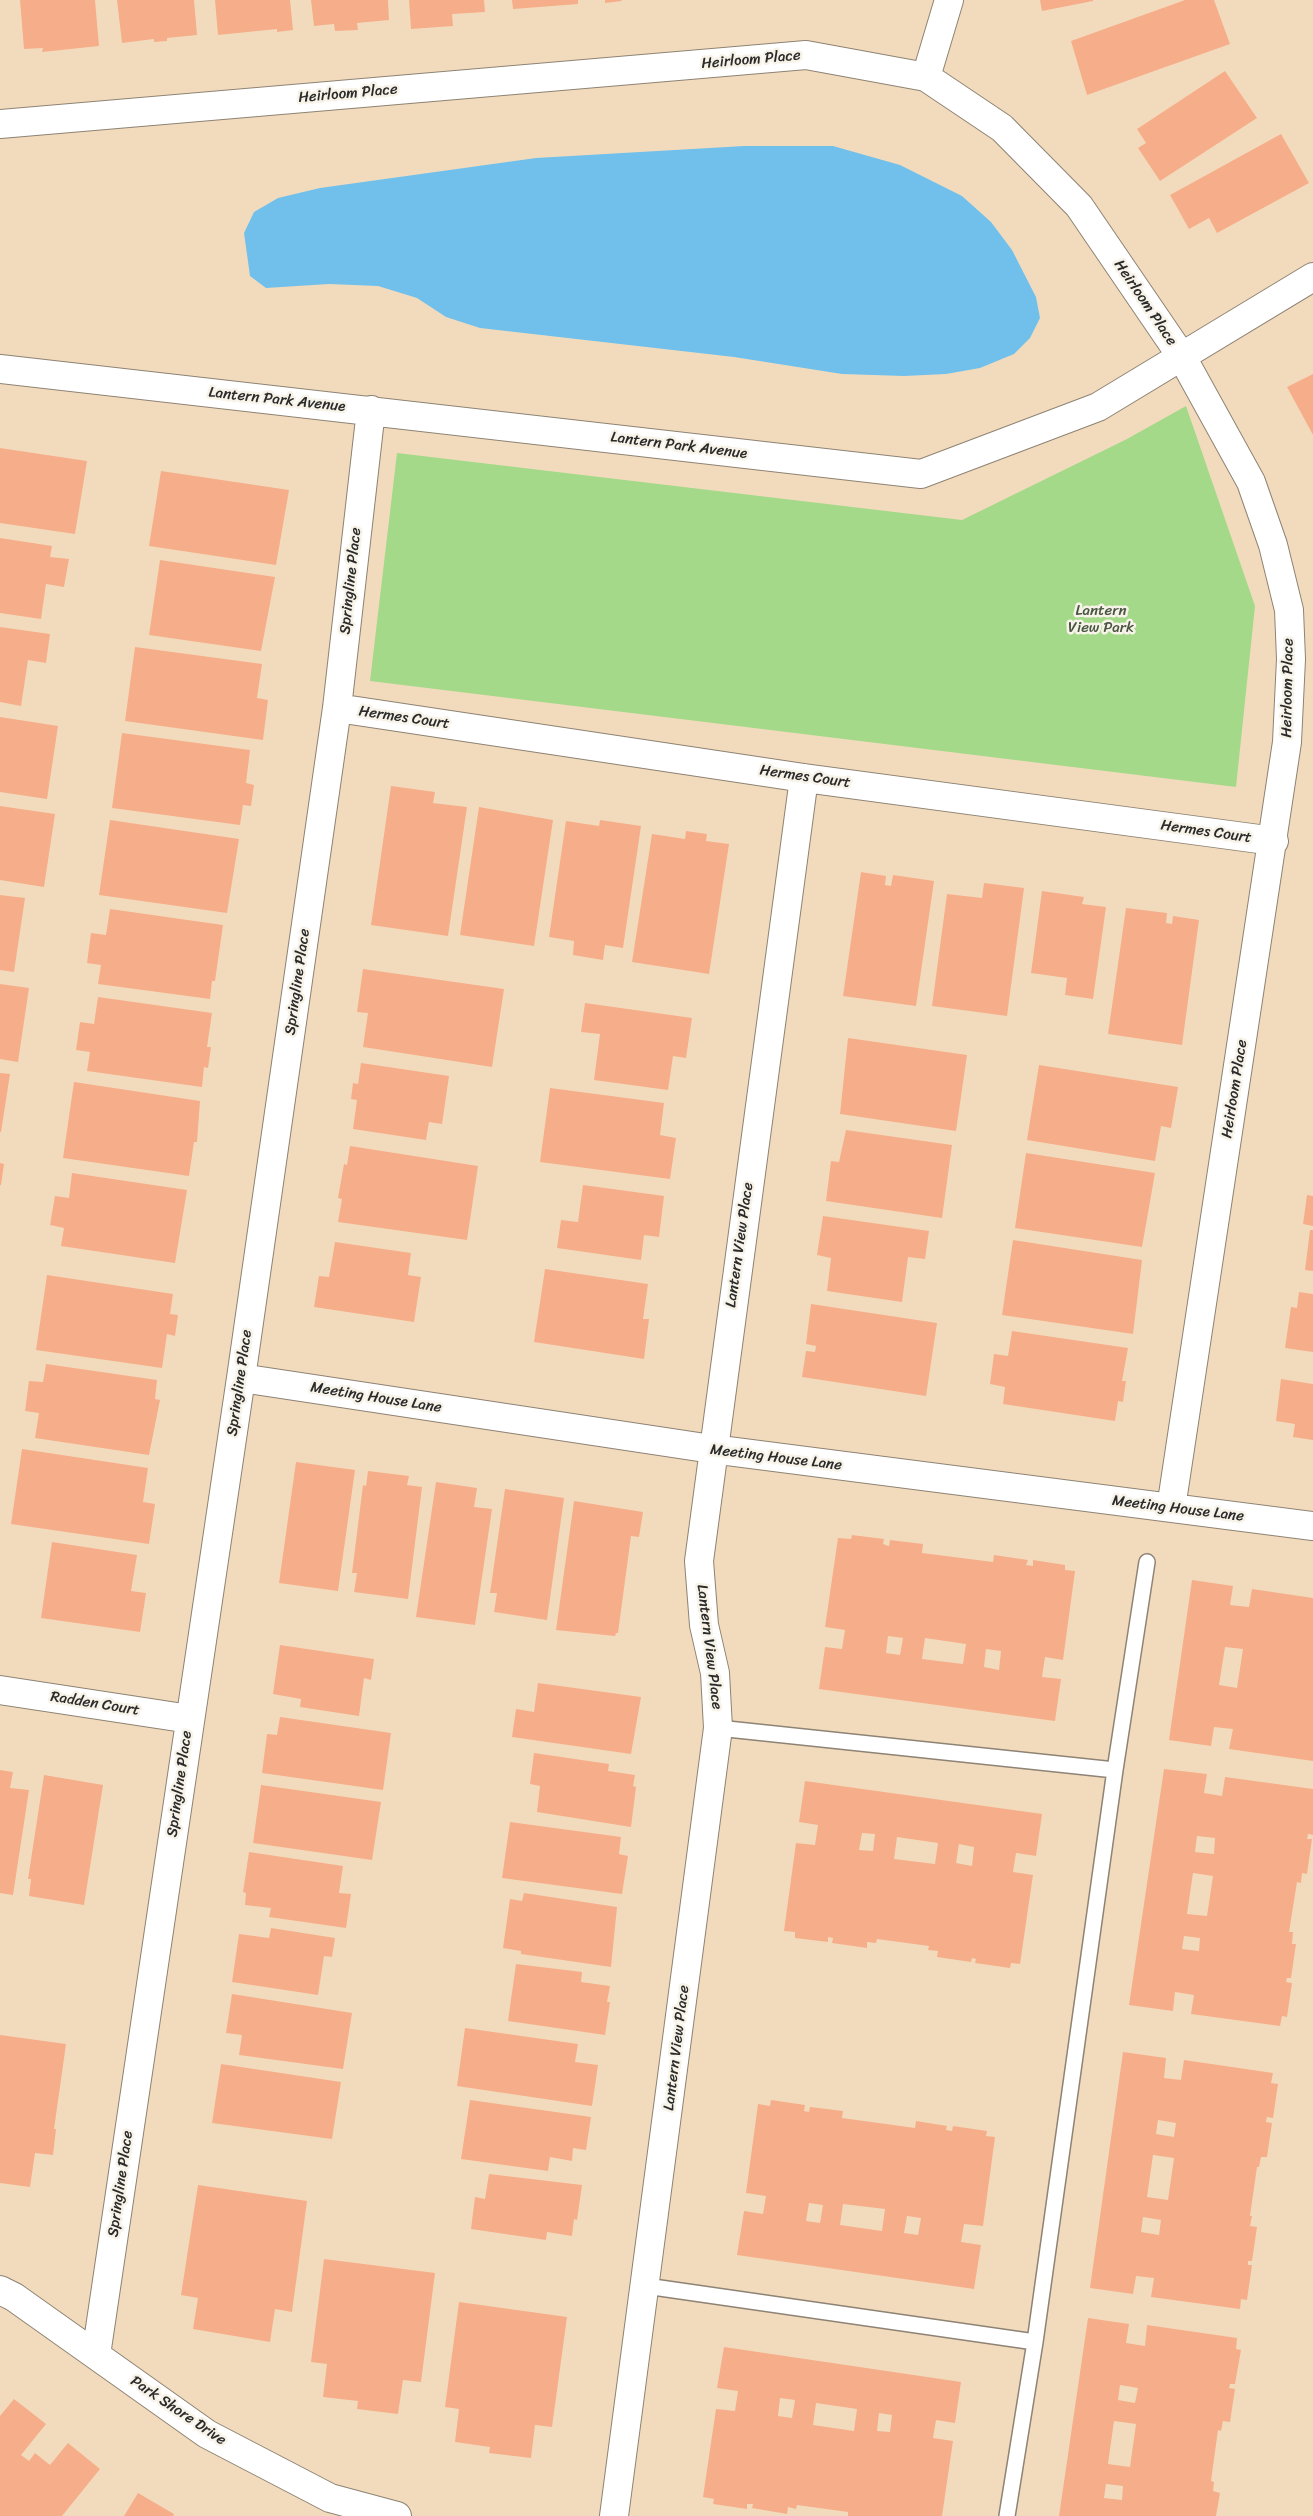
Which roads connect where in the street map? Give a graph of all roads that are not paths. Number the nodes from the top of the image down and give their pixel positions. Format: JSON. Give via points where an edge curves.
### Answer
{"nodes":[{"id":1,"x":949,"y":0,"type":"edge"},
{"id":2,"x":926,"y":77,"type":"junction"},
{"id":3,"x":0,"y":124,"type":"edge"},
{"id":4,"x":1313,"y":277,"type":"edge"},
{"id":5,"x":1182,"y":357,"type":"junction"},
{"id":6,"x":0,"y":369,"type":"edge"},
{"id":7,"x":371,"y":410,"type":"junction"},
{"id":8,"x":337,"y":708,"type":"junction"},
{"id":9,"x":804,"y":778,"type":"junction"},
{"id":10,"x":1274,"y":841,"type":"junction"},
{"id":11,"x":242,"y":1378,"type":"junction"},
{"id":12,"x":712,"y":1450,"type":"junction"},
{"id":13,"x":1171,"y":1508,"type":"junction"},
{"id":14,"x":1313,"y":1526,"type":"edge"},
{"id":15,"x":1147,"y":1562,"type":"dead end"},
{"id":16,"x":0,"y":1690,"type":"edge"},
{"id":17,"x":190,"y":1719,"type":"junction"},
{"id":18,"x":718,"y":1728,"type":"junction"},
{"id":19,"x":1114,"y":1770,"type":"junction"},
{"id":20,"x":646,"y":2286,"type":"junction"},
{"id":21,"x":0,"y":2290,"type":"edge"},
{"id":22,"x":1035,"y":2342,"type":"junction"},
{"id":23,"x":96,"y":2354,"type":"junction"},
{"id":24,"x":398,"y":2516,"type":"edge"},
{"id":25,"x":614,"y":2516,"type":"edge"},
{"id":26,"x":1007,"y":2516,"type":"edge"}],
"edges":[{"from":1,"to":2,"type":"street"},
{"from":2,"to":3,"type":"street","name":"Heirloom Place","via":[[806,55]]},
{"from":2,"to":5,"type":"street","name":"Heirloom Place","via":[[1002,128],[1079,206]]},
{"from":4,"to":5,"type":"street","name":"Lantern Park Avenue"},
{"from":5,"to":7,"type":"street","name":"Lantern Park Avenue","via":[[1098,407],[921,474]]},
{"from":5,"to":10,"type":"street","name":"Heirloom Place","via":[[1251,482],[1273,544],[1289,610],[1287,742]]},
{"from":6,"to":7,"type":"street","name":"Lantern Park Avenue"},
{"from":7,"to":8,"type":"street","name":"Springline Place"},
{"from":8,"to":9,"type":"street","name":"Hermes Court"},
{"from":8,"to":11,"type":"street","name":"Springline Place"},
{"from":9,"to":10,"type":"street","name":"Hermes Court"},
{"from":9,"to":12,"type":"street","name":"Lantern View Place"},
{"from":10,"to":13,"type":"street","name":"Heirloom Place"},
{"from":11,"to":12,"type":"street","name":"Meeting House Lane"},
{"from":11,"to":17,"type":"street","name":"Springline Place"},
{"from":12,"to":13,"type":"street","name":"Meeting House Lane"},
{"from":12,"to":18,"type":"street","name":"Lantern View Place","via":[[699,1561],[704,1625],[715,1673]]},
{"from":13,"to":14,"type":"street","name":"Meeting House Lane"},
{"from":15,"to":19,"type":"lane"},
{"from":16,"to":17,"type":"street","name":"Radden Court"},
{"from":17,"to":23,"type":"street","name":"Springline Place"},
{"from":18,"to":19,"type":"lane"},
{"from":18,"to":20,"type":"street","name":"Lantern View Place"},
{"from":19,"to":22,"type":"lane"},
{"from":20,"to":22,"type":"lane"},
{"from":20,"to":25,"type":"street","name":"Lantern View Place"},
{"from":21,"to":23,"type":"street","name":"Park Shore Drive"},
{"from":22,"to":26,"type":"lane"},
{"from":23,"to":24,"type":"street","name":"Park Shore Drive","via":[[207,2434],[330,2498]]}]}
